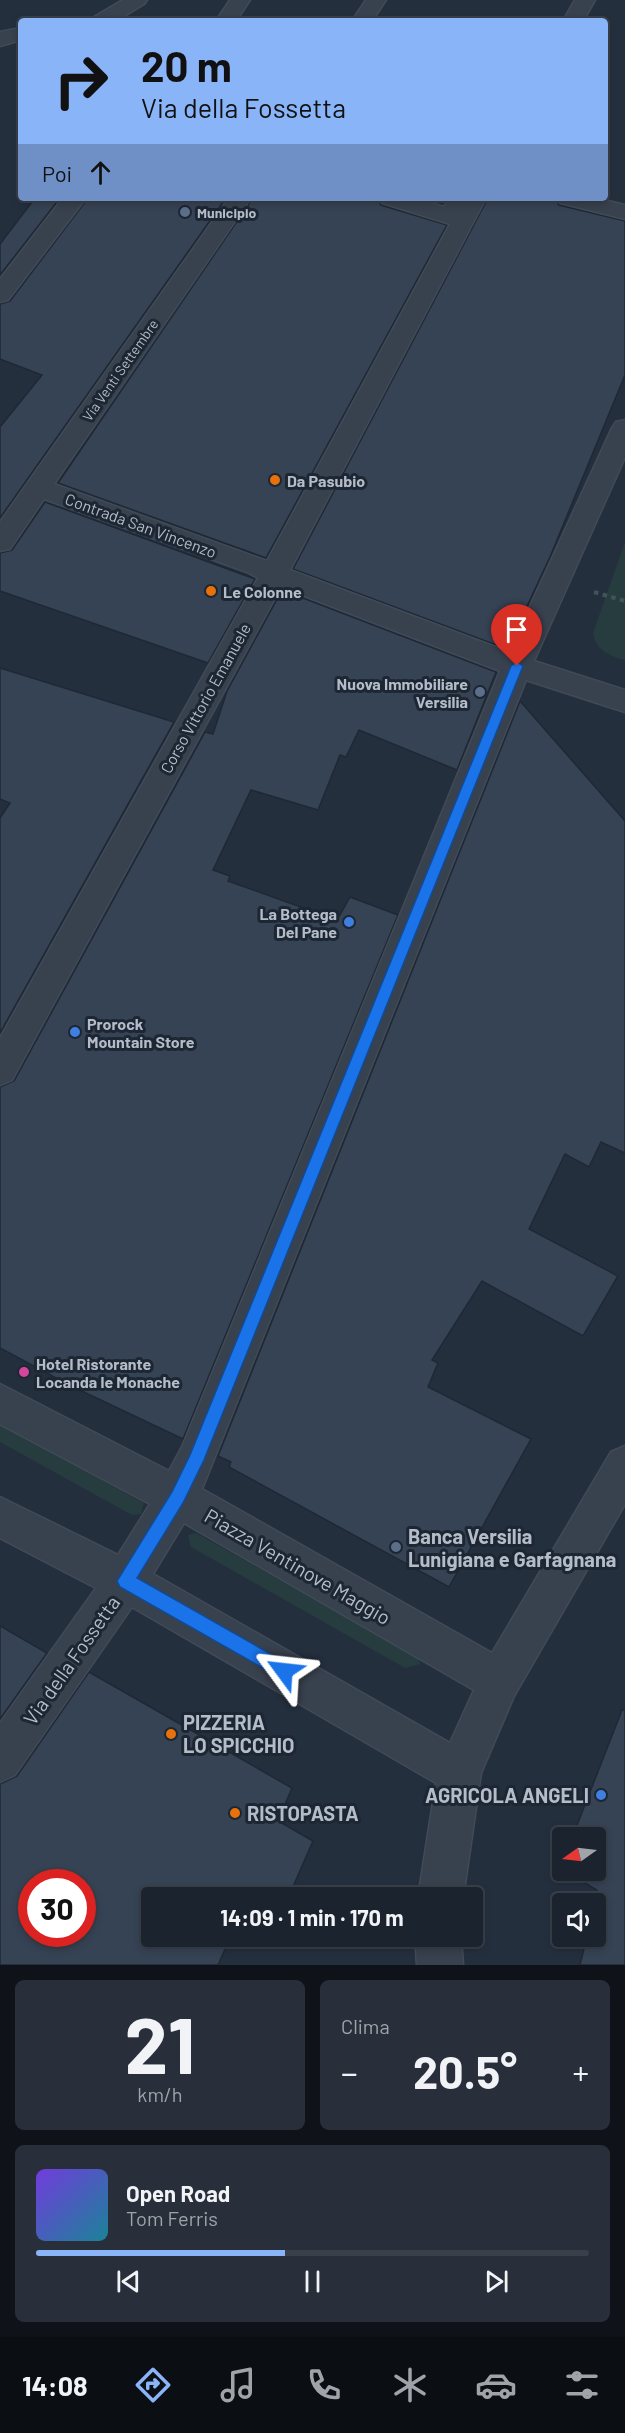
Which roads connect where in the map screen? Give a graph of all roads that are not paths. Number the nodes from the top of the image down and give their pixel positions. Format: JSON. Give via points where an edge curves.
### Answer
{"nodes":[{"id":1,"x":137,"y":0,"type":"edge"},
{"id":2,"x":240,"y":0,"type":"edge"},
{"id":3,"x":376,"y":0,"type":"edge"},
{"id":4,"x":585,"y":0,"type":"edge"},
{"id":5,"x":106,"y":18,"type":"edge"},
{"id":6,"x":228,"y":18,"type":"edge"},
{"id":7,"x":364,"y":18,"type":"edge"},
{"id":8,"x":575,"y":18,"type":"edge"},
{"id":9,"x":73,"y":201,"type":"edge"},
{"id":10,"x":238,"y":201,"type":"edge"},
{"id":11,"x":400,"y":201,"type":"edge"},
{"id":12,"x":459,"y":201,"type":"edge"},
{"id":13,"x":473,"y":201,"type":"edge"},
{"id":14,"x":580,"y":201,"type":"edge"},
{"id":15,"x":625,"y":212,"type":"edge"},
{"id":16,"x":0,"y":295,"type":"edge"},
{"id":17,"x":625,"y":428,"type":"edge"},
{"id":18,"x":37,"y":487,"type":"junction"},
{"id":19,"x":0,"y":542,"type":"edge"},
{"id":20,"x":259,"y":568,"type":"junction"},
{"id":21,"x":517,"y":666,"type":"junction"},
{"id":22,"x":625,"y":701,"type":"edge"},
{"id":23,"x":0,"y":1070,"type":"edge"},
{"id":24,"x":0,"y":1403,"type":"edge"},
{"id":25,"x":625,"y":1466,"type":"edge"},
{"id":26,"x":177,"y":1497,"type":"junction"},
{"id":27,"x":0,"y":1517,"type":"edge"},
{"id":28,"x":126,"y":1581,"type":"junction"},
{"id":29,"x":499,"y":1681,"type":"junction"},
{"id":30,"x":0,"y":1761,"type":"edge"},
{"id":31,"x":459,"y":1772,"type":"junction"},
{"id":32,"x":442,"y":1887,"type":"edge"},
{"id":33,"x":439,"y":1947,"type":"edge"},
{"id":34,"x":441,"y":1965,"type":"edge"}],
"edges":[{"from":1,"to":5,"type":"street"},
{"from":2,"to":6,"type":"street"},
{"from":3,"to":7,"type":"street"},
{"from":4,"to":8,"type":"street"},
{"from":9,"to":16,"type":"street"},
{"from":10,"to":18,"type":"street","name":"Via Venti Settembre"},
{"from":11,"to":12,"type":"street","via":[[452,217]]},
{"from":13,"to":20,"type":"street","name":"Corso Vittorio Emanuele"},
{"from":14,"to":15,"type":"street"},
{"from":17,"to":21,"type":"street","name":"Via della Fossetta"},
{"from":18,"to":19,"type":"street","name":"Via Venti Settembre"},
{"from":18,"to":20,"type":"street","name":"Contrada San Vincenzo"},
{"from":20,"to":21,"type":"street","name":"Contrada San Vincenzo"},
{"from":20,"to":23,"type":"street","name":"Corso Vittorio Emanuele"},
{"from":21,"to":22,"type":"street","name":"Contrada San Vincenzo"},
{"from":21,"to":26,"type":"street","name":"Via della Fossetta","via":[[196,1460]]},
{"from":24,"to":26,"type":"street","name":"Piazza Ventinove Maggio"},
{"from":25,"to":29,"type":"street"},
{"from":26,"to":28,"type":"street","name":"Via della Fossetta"},
{"from":26,"to":29,"type":"street","name":"Piazza Ventinove Maggio"},
{"from":27,"to":28,"type":"street"},
{"from":28,"to":30,"type":"street","name":"Via della Fossetta"},
{"from":28,"to":31,"type":"street"},
{"from":29,"to":31,"type":"street"},
{"from":31,"to":32,"type":"street"},
{"from":33,"to":34,"type":"street"}]}
